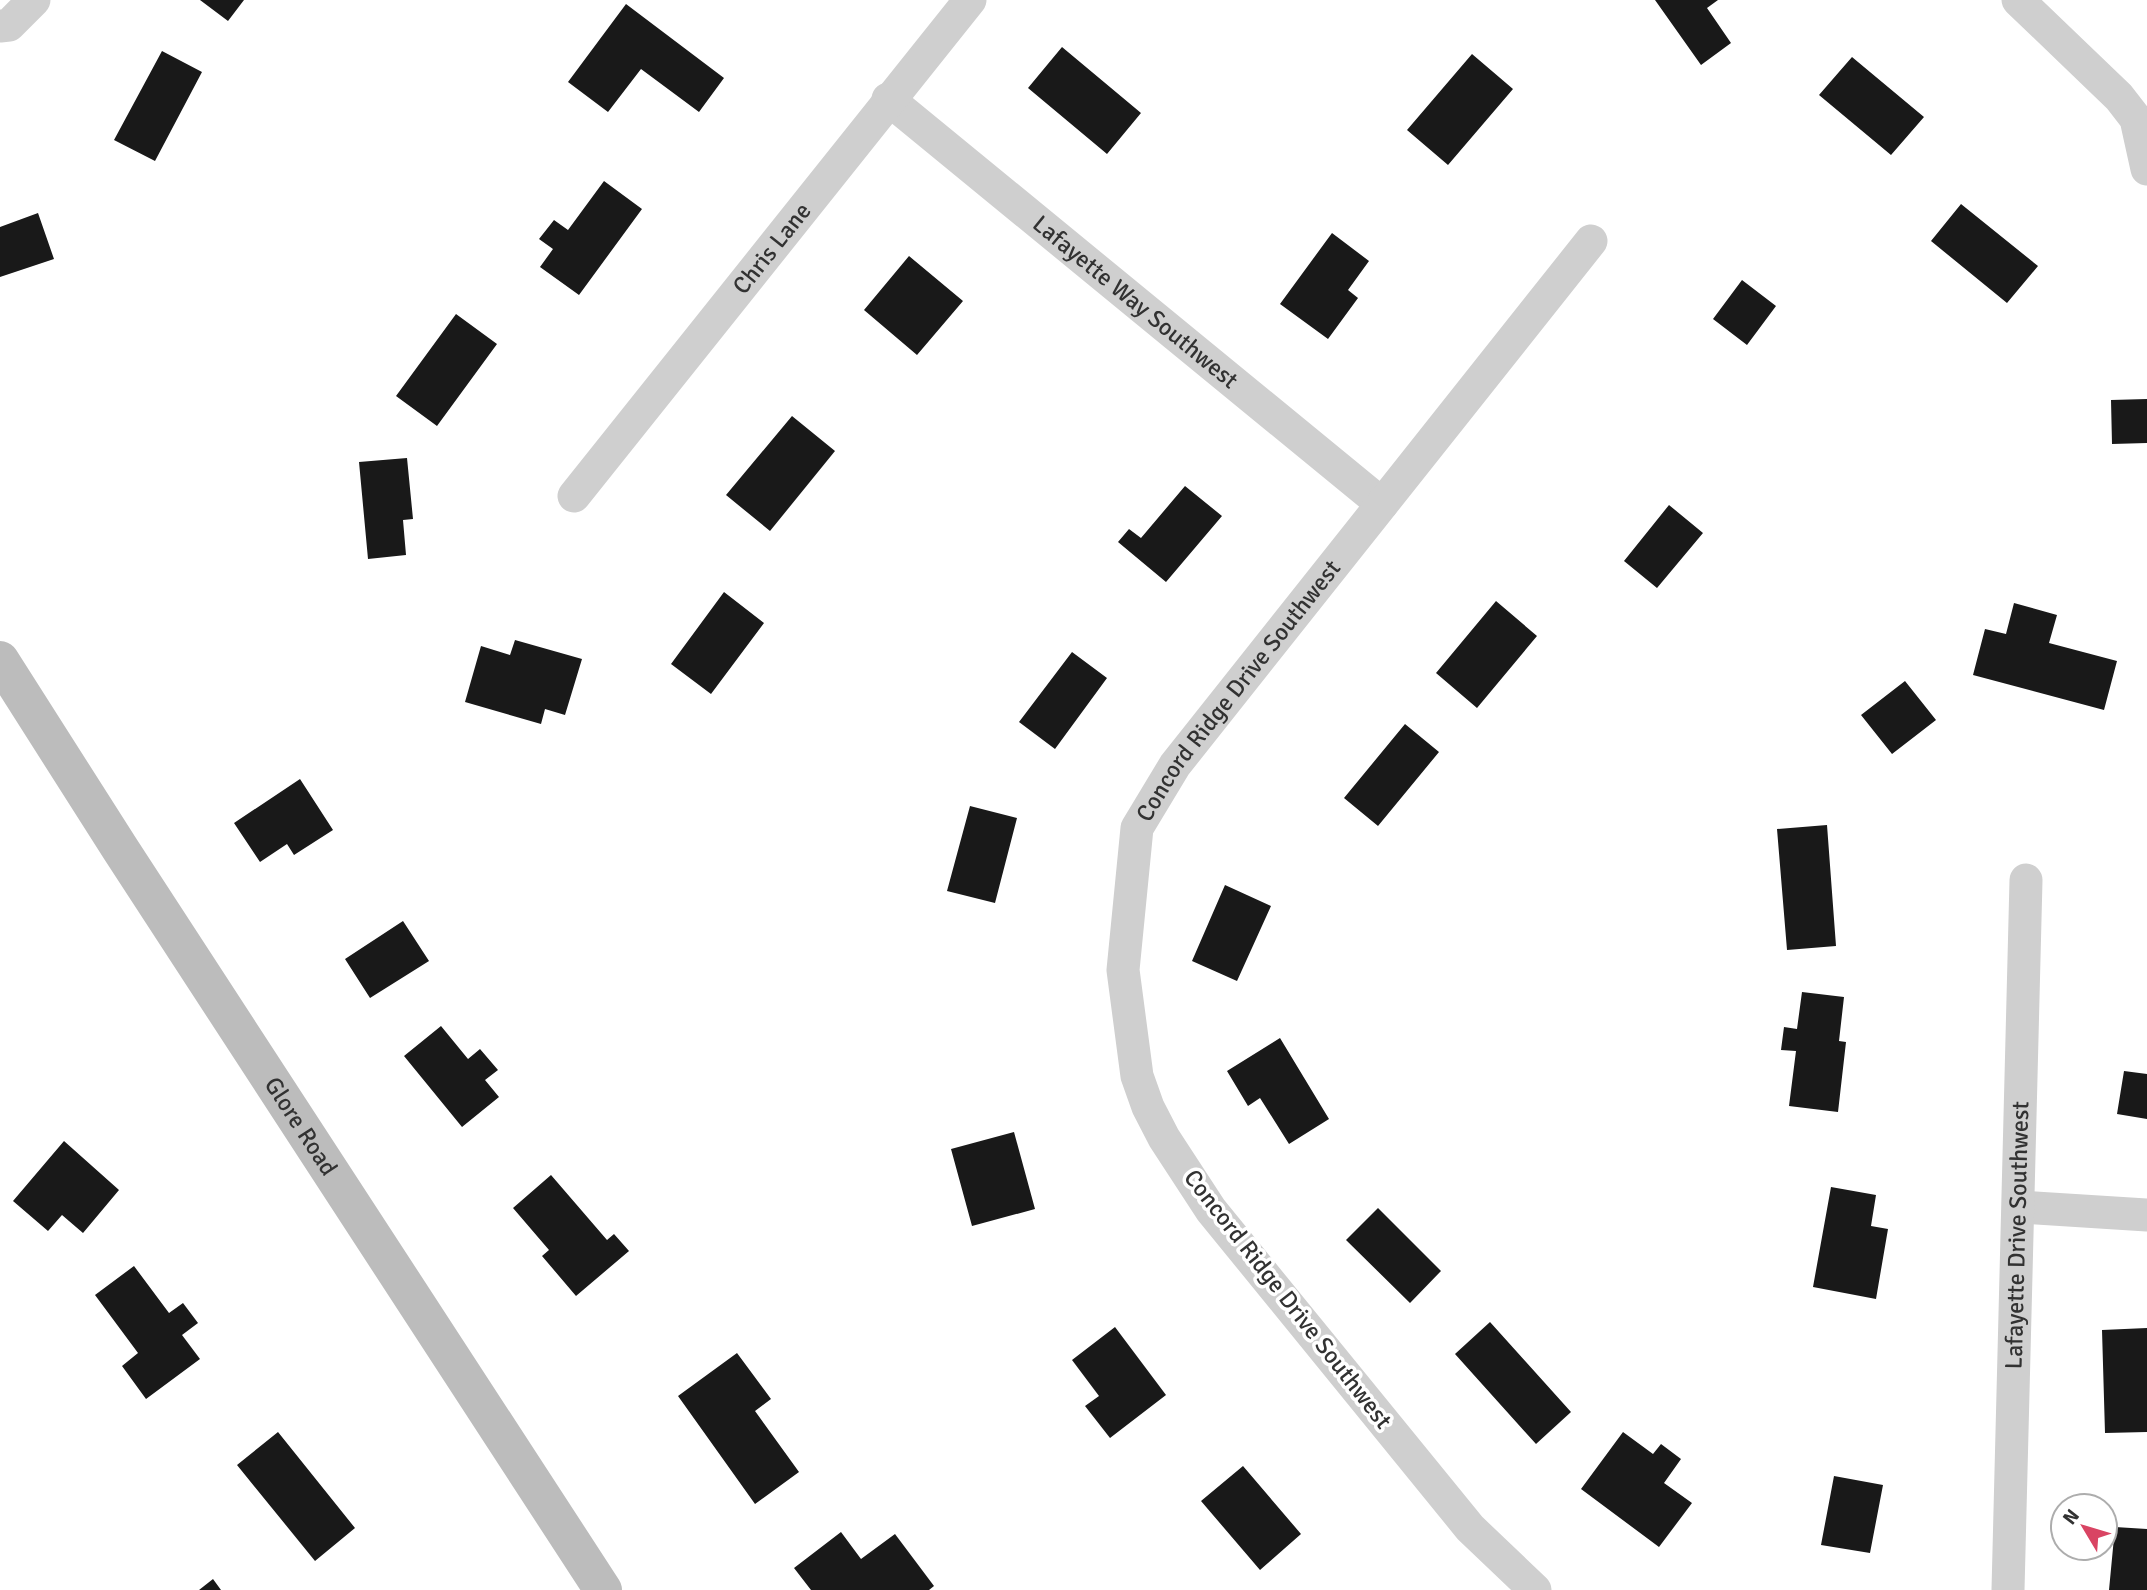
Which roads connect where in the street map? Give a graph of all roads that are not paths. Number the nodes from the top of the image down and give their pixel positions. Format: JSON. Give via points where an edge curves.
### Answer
{"nodes":[{"id":1,"x":34,"y":0,"type":"edge"},
{"id":2,"x":970,"y":0,"type":"edge"},
{"id":3,"x":2018,"y":0,"type":"edge"},
{"id":4,"x":0,"y":26,"type":"edge"},
{"id":5,"x":888,"y":99,"type":"junction"},
{"id":6,"x":2147,"y":169,"type":"edge"},
{"id":7,"x":1591,"y":241,"type":"dead end"},
{"id":8,"x":573,"y":496,"type":"dead end"},
{"id":9,"x":1382,"y":504,"type":"junction"},
{"id":10,"x":0,"y":660,"type":"edge"},
{"id":11,"x":2026,"y":880,"type":"dead end"},
{"id":12,"x":2019,"y":1207,"type":"junction"},
{"id":13,"x":2147,"y":1215,"type":"edge"},
{"id":14,"x":603,"y":1590,"type":"edge"},
{"id":15,"x":1535,"y":1590,"type":"edge"},
{"id":16,"x":2008,"y":1590,"type":"edge"}],
"edges":[{"from":1,"to":4,"type":"street","via":[[9,25]]},
{"from":2,"to":5,"type":"street","name":"Chris Lane"},
{"from":3,"to":6,"type":"street","via":[[2136,118]]},
{"from":5,"to":8,"type":"street","name":"Chris Lane"},
{"from":5,"to":9,"type":"street","name":"Lafayette Way Southwest"},
{"from":7,"to":9,"type":"street","name":"Concord Ridge Drive Southwest"},
{"from":9,"to":15,"type":"street","name":"Concord Ridge Drive Southwest","via":[[1175,765],[1137,828],[1122,970],[1137,1076],[1148,1107],[1211,1210],[1470,1528]]},
{"from":10,"to":14,"type":"street","name":"Glore Road"},
{"from":11,"to":12,"type":"street","name":"Lafayette Drive Southwest"},
{"from":12,"to":13,"type":"street"},
{"from":12,"to":16,"type":"street","name":"Lafayette Drive Southwest"}]}
